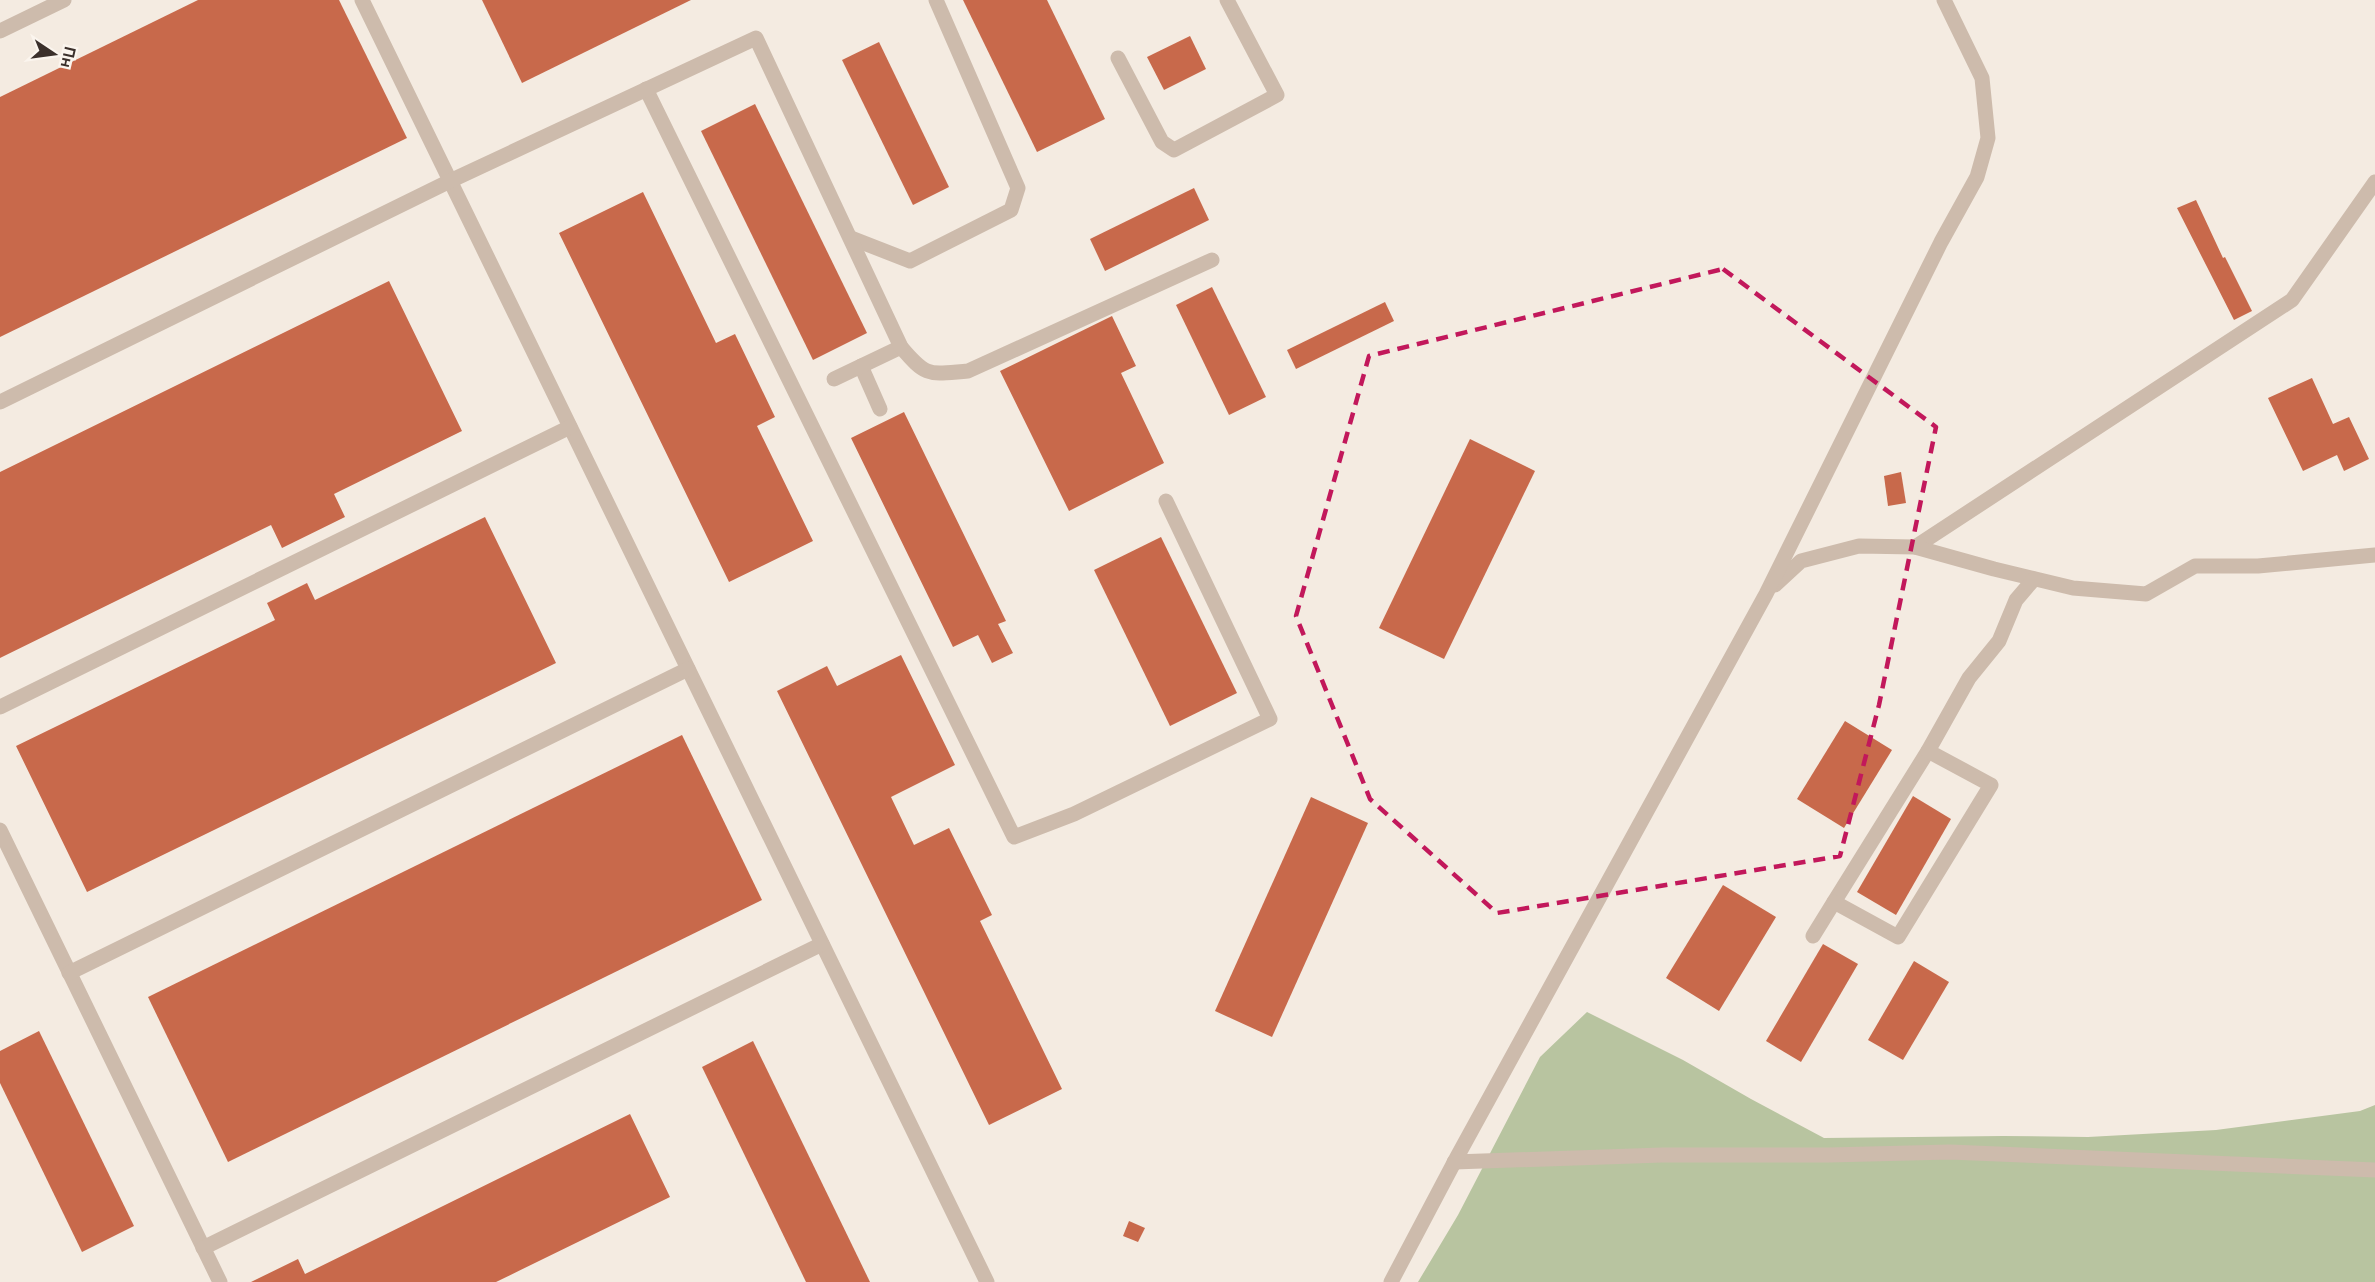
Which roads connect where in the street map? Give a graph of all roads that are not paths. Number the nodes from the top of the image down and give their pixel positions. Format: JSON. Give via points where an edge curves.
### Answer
{"nodes":[{"id":1,"x":64,"y":0,"type":"edge"},
{"id":2,"x":362,"y":0,"type":"edge"},
{"id":3,"x":936,"y":0,"type":"edge"},
{"id":4,"x":1227,"y":0,"type":"edge"},
{"id":5,"x":1944,"y":0,"type":"edge"},
{"id":6,"x":0,"y":31,"type":"edge"},
{"id":7,"x":1118,"y":58,"type":"dead end"},
{"id":8,"x":646,"y":89,"type":"junction"},
{"id":9,"x":450,"y":181,"type":"junction"},
{"id":10,"x":2375,"y":182,"type":"edge"},
{"id":11,"x":851,"y":238,"type":"junction"},
{"id":12,"x":1212,"y":260,"type":"dead end"},
{"id":13,"x":901,"y":347,"type":"junction"},
{"id":14,"x":861,"y":366,"type":"junction"},
{"id":15,"x":834,"y":379,"type":"dead end"},
{"id":16,"x":0,"y":402,"type":"edge"},
{"id":17,"x":880,"y":409,"type":"dead end"},
{"id":18,"x":570,"y":427,"type":"junction"},
{"id":19,"x":1166,"y":501,"type":"dead end"},
{"id":20,"x":1915,"y":547,"type":"junction"},
{"id":21,"x":2375,"y":555,"type":"edge"},
{"id":22,"x":2034,"y":579,"type":"junction"},
{"id":23,"x":1767,"y":594,"type":"junction"},
{"id":24,"x":688,"y":669,"type":"junction"},
{"id":25,"x":0,"y":707,"type":"edge"},
{"id":26,"x":1928,"y":751,"type":"junction"},
{"id":27,"x":0,"y":830,"type":"edge"},
{"id":28,"x":1834,"y":902,"type":"junction"},
{"id":29,"x":1813,"y":936,"type":"dead end"},
{"id":30,"x":822,"y":944,"type":"junction"},
{"id":31,"x":69,"y":973,"type":"junction"},
{"id":32,"x":1454,"y":1162,"type":"junction"},
{"id":33,"x":2375,"y":1170,"type":"edge"},
{"id":34,"x":203,"y":1248,"type":"junction"},
{"id":35,"x":220,"y":1282,"type":"edge"},
{"id":36,"x":987,"y":1282,"type":"edge"},
{"id":37,"x":1391,"y":1282,"type":"edge"}],
"edges":[{"from":1,"to":6,"type":"lane"},
{"from":2,"to":9,"type":"lane"},
{"from":3,"to":11,"type":"lane","via":[[1018,188],[1011,210],[910,261]]},
{"from":4,"to":7,"type":"lane","via":[[1277,95],[1174,150],[1162,142]]},
{"from":5,"to":23,"type":"lane","via":[[1982,78],[1988,138],[1977,177]]},
{"from":8,"to":9,"type":"lane"},
{"from":8,"to":11,"type":"lane","via":[[756,38]]},
{"from":8,"to":19,"type":"lane","via":[[1014,837],[1074,814],[1270,719]]},
{"from":9,"to":16,"type":"lane"},
{"from":9,"to":18,"type":"lane"},
{"from":10,"to":20,"type":"lane","via":[[2292,300]]},
{"from":11,"to":13,"type":"lane"},
{"from":12,"to":13,"type":"lane","via":[[968,371],[930,374]]},
{"from":13,"to":14,"type":"lane"},
{"from":14,"to":15,"type":"lane"},
{"from":14,"to":17,"type":"lane"},
{"from":18,"to":24,"type":"lane"},
{"from":18,"to":25,"type":"lane"},
{"from":20,"to":22,"type":"lane"},
{"from":20,"to":23,"type":"lane","via":[[1859,546],[1801,561]]},
{"from":21,"to":22,"type":"lane","via":[[2259,566],[2195,566],[2146,594],[2073,588]]},
{"from":22,"to":26,"type":"lane","via":[[2016,600],[1999,641],[1969,678]]},
{"from":23,"to":32,"type":"lane"},
{"from":24,"to":30,"type":"lane"},
{"from":24,"to":31,"type":"lane"},
{"from":26,"to":28,"type":"lane"},
{"from":26,"to":28,"type":"lane","via":[[1991,785],[1898,937]]},
{"from":27,"to":31,"type":"lane"},
{"from":28,"to":29,"type":"lane"},
{"from":30,"to":34,"type":"lane"},
{"from":30,"to":36,"type":"lane"},
{"from":31,"to":34,"type":"lane"},
{"from":32,"to":33,"type":"lane","via":[[1950,1152]]},
{"from":32,"to":37,"type":"lane"},
{"from":34,"to":35,"type":"lane"}]}
